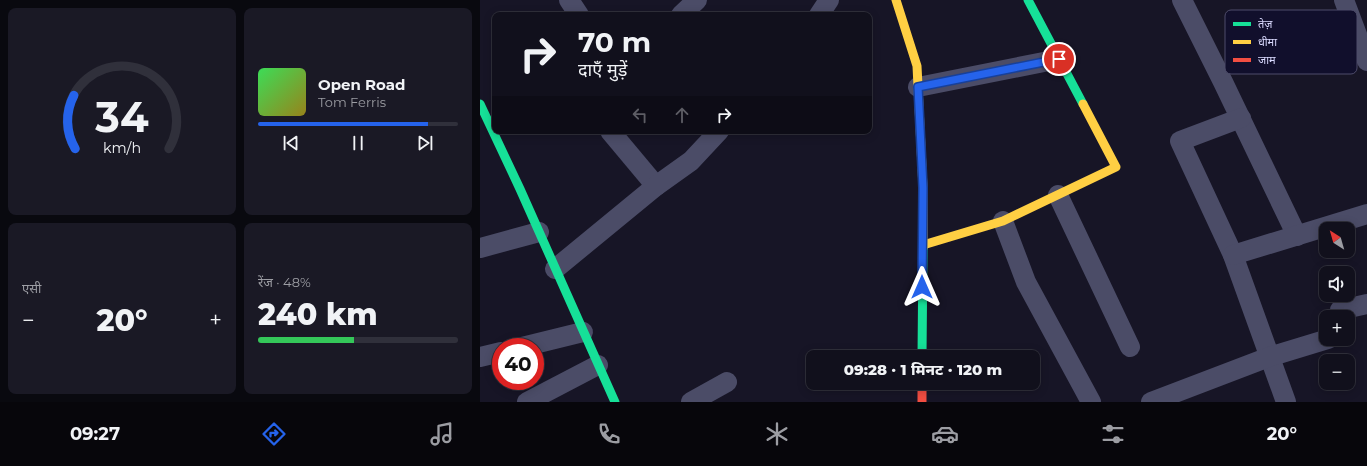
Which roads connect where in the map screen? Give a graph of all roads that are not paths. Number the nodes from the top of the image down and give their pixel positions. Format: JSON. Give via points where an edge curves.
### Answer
{"nodes":[{"id":1,"x":569,"y":0,"type":"edge"},
{"id":2,"x":829,"y":0,"type":"edge"},
{"id":3,"x":896,"y":0,"type":"edge"},
{"id":4,"x":1028,"y":0,"type":"edge"},
{"id":5,"x":1182,"y":0,"type":"edge"},
{"id":6,"x":1344,"y":0,"type":"edge"},
{"id":7,"x":1348,"y":10,"type":"edge"},
{"id":8,"x":577,"y":12,"type":"edge"},
{"id":9,"x":821,"y":12,"type":"edge"},
{"id":10,"x":1357,"y":34,"type":"edge"},
{"id":11,"x":1059,"y":59,"type":"junction"},
{"id":12,"x":1367,"y":61,"type":"edge"},
{"id":13,"x":918,"y":87,"type":"junction"},
{"id":14,"x":480,"y":104,"type":"edge"},
{"id":15,"x":1241,"y":118,"type":"junction"},
{"id":16,"x":492,"y":122,"type":"edge"},
{"id":17,"x":500,"y":134,"type":"edge"},
{"id":18,"x":613,"y":134,"type":"edge"},
{"id":19,"x":717,"y":134,"type":"edge"},
{"id":20,"x":656,"y":186,"type":"junction"},
{"id":21,"x":1058,"y":195,"type":"junction"},
{"id":22,"x":1367,"y":214,"type":"edge"},
{"id":23,"x":1004,"y":221,"type":"junction"},
{"id":24,"x":539,"y":232,"type":"junction"},
{"id":25,"x":1297,"y":236,"type":"junction"},
{"id":26,"x":923,"y":245,"type":"junction"},
{"id":27,"x":480,"y":248,"type":"edge"},
{"id":28,"x":1233,"y":255,"type":"junction"},
{"id":29,"x":555,"y":269,"type":"junction"},
{"id":30,"x":1367,"y":304,"type":"edge"},
{"id":31,"x":1340,"y":310,"type":"edge"},
{"id":32,"x":583,"y":332,"type":"junction"},
{"id":33,"x":544,"y":342,"type":"edge"},
{"id":34,"x":1319,"y":342,"type":"edge"},
{"id":35,"x":1130,"y":347,"type":"dead end"},
{"id":36,"x":922,"y":350,"type":"edge"},
{"id":37,"x":492,"y":354,"type":"edge"},
{"id":38,"x":480,"y":357,"type":"edge"},
{"id":39,"x":1269,"y":357,"type":"junction"},
{"id":40,"x":598,"y":365,"type":"junction"},
{"id":41,"x":726,"y":382,"type":"dead end"},
{"id":42,"x":922,"y":390,"type":"edge"},
{"id":43,"x":527,"y":402,"type":"edge"},
{"id":44,"x":615,"y":402,"type":"edge"},
{"id":45,"x":691,"y":402,"type":"edge"},
{"id":46,"x":922,"y":402,"type":"edge"},
{"id":47,"x":1091,"y":402,"type":"edge"},
{"id":48,"x":1151,"y":402,"type":"edge"},
{"id":49,"x":1286,"y":402,"type":"edge"}],
"edges":[{"from":1,"to":8,"type":"street"},
{"from":2,"to":9,"type":"street"},
{"from":3,"to":13,"type":"street","via":[[917,66]]},
{"from":4,"to":11,"type":"street"},
{"from":5,"to":15,"type":"street"},
{"from":6,"to":7,"type":"street"},
{"from":10,"to":12,"type":"street"},
{"from":11,"to":13,"type":"street"},
{"from":11,"to":21,"type":"street","via":[[1116,167]]},
{"from":13,"to":26,"type":"street"},
{"from":14,"to":16,"type":"street"},
{"from":15,"to":25,"type":"street"},
{"from":15,"to":28,"type":"street","via":[[1180,141]]},
{"from":17,"to":24,"type":"street"},
{"from":18,"to":20,"type":"street"},
{"from":19,"to":20,"type":"street","via":[[691,160]]},
{"from":20,"to":29,"type":"street"},
{"from":21,"to":23,"type":"street"},
{"from":21,"to":35,"type":"street"},
{"from":22,"to":25,"type":"street"},
{"from":23,"to":26,"type":"street"},
{"from":23,"to":47,"type":"street","via":[[1026,282]]},
{"from":24,"to":27,"type":"street"},
{"from":24,"to":29,"type":"street"},
{"from":25,"to":28,"type":"street"},
{"from":26,"to":36,"type":"street"},
{"from":28,"to":39,"type":"street"},
{"from":29,"to":32,"type":"street"},
{"from":30,"to":31,"type":"street"},
{"from":32,"to":33,"type":"street"},
{"from":32,"to":40,"type":"street"},
{"from":34,"to":39,"type":"street"},
{"from":37,"to":38,"type":"street"},
{"from":39,"to":48,"type":"street"},
{"from":39,"to":49,"type":"street"},
{"from":40,"to":43,"type":"street"},
{"from":40,"to":44,"type":"street"},
{"from":41,"to":45,"type":"street"},
{"from":42,"to":46,"type":"street"}]}
